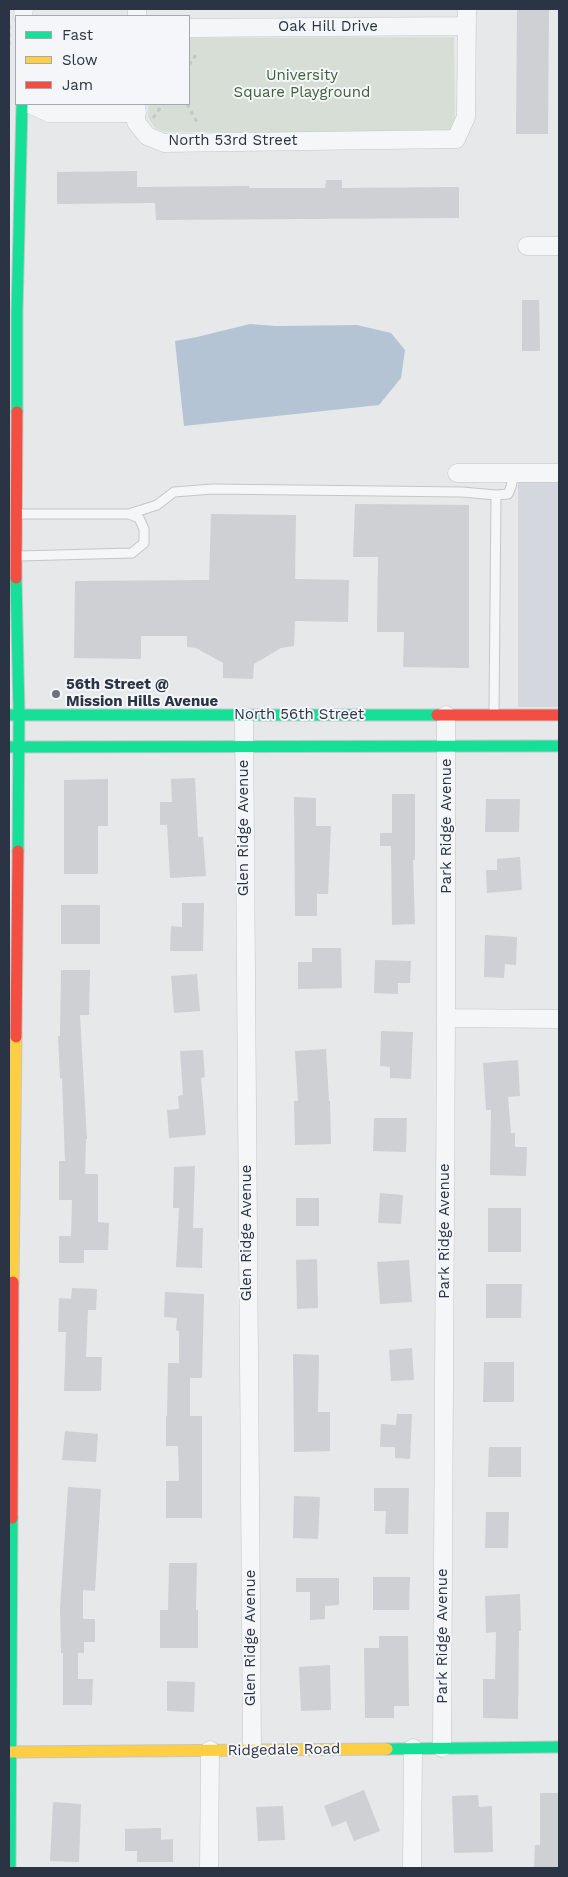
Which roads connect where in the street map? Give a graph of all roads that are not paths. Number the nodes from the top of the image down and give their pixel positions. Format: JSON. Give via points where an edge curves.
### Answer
{"nodes":[{"id":1,"x":467,"y":17,"type":"edge"},
{"id":2,"x":190,"y":28,"type":"edge"},
{"id":3,"x":22,"y":105,"type":"edge"},
{"id":4,"x":32,"y":105,"type":"edge"},
{"id":5,"x":141,"y":113,"type":"edge"},
{"id":6,"x":527,"y":246,"type":"dead end"},
{"id":7,"x":559,"y":246,"type":"edge"},
{"id":8,"x":13,"y":310,"type":"edge"},
{"id":9,"x":457,"y":473,"type":"dead end"},
{"id":10,"x":514,"y":473,"type":"junction"},
{"id":11,"x":559,"y":473,"type":"edge"},
{"id":12,"x":496,"y":495,"type":"junction"},
{"id":13,"x":129,"y":514,"type":"junction"},
{"id":14,"x":14,"y":518,"type":"edge"},
{"id":15,"x":16,"y":556,"type":"junction"},
{"id":16,"x":13,"y":645,"type":"edge"},
{"id":17,"x":14,"y":715,"type":"edge"},
{"id":18,"x":446,"y":715,"type":"junction"},
{"id":19,"x":494,"y":715,"type":"junction"},
{"id":20,"x":559,"y":715,"type":"edge"},
{"id":21,"x":244,"y":716,"type":"junction"},
{"id":22,"x":243,"y":746,"type":"junction"},
{"id":23,"x":447,"y":746,"type":"junction"},
{"id":24,"x":559,"y":746,"type":"edge"},
{"id":25,"x":14,"y":747,"type":"edge"},
{"id":26,"x":446,"y":1018,"type":"junction"},
{"id":27,"x":559,"y":1019,"type":"edge"},
{"id":28,"x":11,"y":1274,"type":"edge"},
{"id":29,"x":559,"y":1747,"type":"edge"},
{"id":30,"x":413,"y":1748,"type":"junction"},
{"id":31,"x":442,"y":1748,"type":"junction"},
{"id":32,"x":210,"y":1750,"type":"junction"},
{"id":33,"x":252,"y":1750,"type":"junction"},
{"id":34,"x":10,"y":1752,"type":"edge"},
{"id":35,"x":10,"y":1868,"type":"edge"},
{"id":36,"x":209,"y":1868,"type":"edge"},
{"id":37,"x":412,"y":1868,"type":"edge"}],
"edges":[{"from":1,"to":2,"type":"street","name":"Oak Hill Drive"},
{"from":1,"to":5,"type":"street","name":"North 53rd Street","via":[[466,117],[456,139],[164,143],[146,136],[136,122]]},
{"from":3,"to":8,"type":"street"},
{"from":4,"to":5,"type":"street","via":[[49,113]]},
{"from":6,"to":7,"type":"street"},
{"from":8,"to":14,"type":"street"},
{"from":9,"to":10,"type":"street"},
{"from":10,"to":11,"type":"street"},
{"from":10,"to":12,"type":"lane","via":[[508,494]]},
{"from":12,"to":13,"type":"lane","via":[[213,489],[174,492],[157,504]]},
{"from":12,"to":19,"type":"lane"},
{"from":13,"to":14,"type":"lane","via":[[34,513]]},
{"from":13,"to":15,"type":"lane","via":[[138,518],[144,529],[144,543],[132,553]]},
{"from":14,"to":15,"type":"street"},
{"from":15,"to":16,"type":"street"},
{"from":16,"to":17,"type":"street"},
{"from":17,"to":21,"type":"street","name":"North 56th Street"},
{"from":17,"to":25,"type":"street"},
{"from":18,"to":19,"type":"street","name":"North 56th Street"},
{"from":18,"to":21,"type":"street","name":"North 56th Street"},
{"from":18,"to":23,"type":"street","name":"Park Ridge Avenue"},
{"from":19,"to":20,"type":"street","name":"North 56th Street"},
{"from":21,"to":22,"type":"street","name":"Glen Ridge Avenue"},
{"from":22,"to":23,"type":"street","name":"North 56th Street"},
{"from":22,"to":25,"type":"street","name":"North 56th Street"},
{"from":22,"to":33,"type":"street","name":"Glen Ridge Avenue"},
{"from":23,"to":24,"type":"street","name":"North 56th Street"},
{"from":23,"to":26,"type":"street","name":"Park Ridge Avenue"},
{"from":25,"to":28,"type":"street"},
{"from":26,"to":27,"type":"street"},
{"from":26,"to":31,"type":"street","name":"Park Ridge Avenue"},
{"from":28,"to":34,"type":"street"},
{"from":29,"to":31,"type":"street","name":"Ridgedale Road"},
{"from":30,"to":31,"type":"street","name":"Ridgedale Road"},
{"from":30,"to":33,"type":"street","name":"Ridgedale Road"},
{"from":30,"to":37,"type":"street"},
{"from":32,"to":33,"type":"street","name":"Ridgedale Road"},
{"from":32,"to":34,"type":"street","name":"Ridgedale Road"},
{"from":32,"to":36,"type":"street"},
{"from":34,"to":35,"type":"street"}]}
